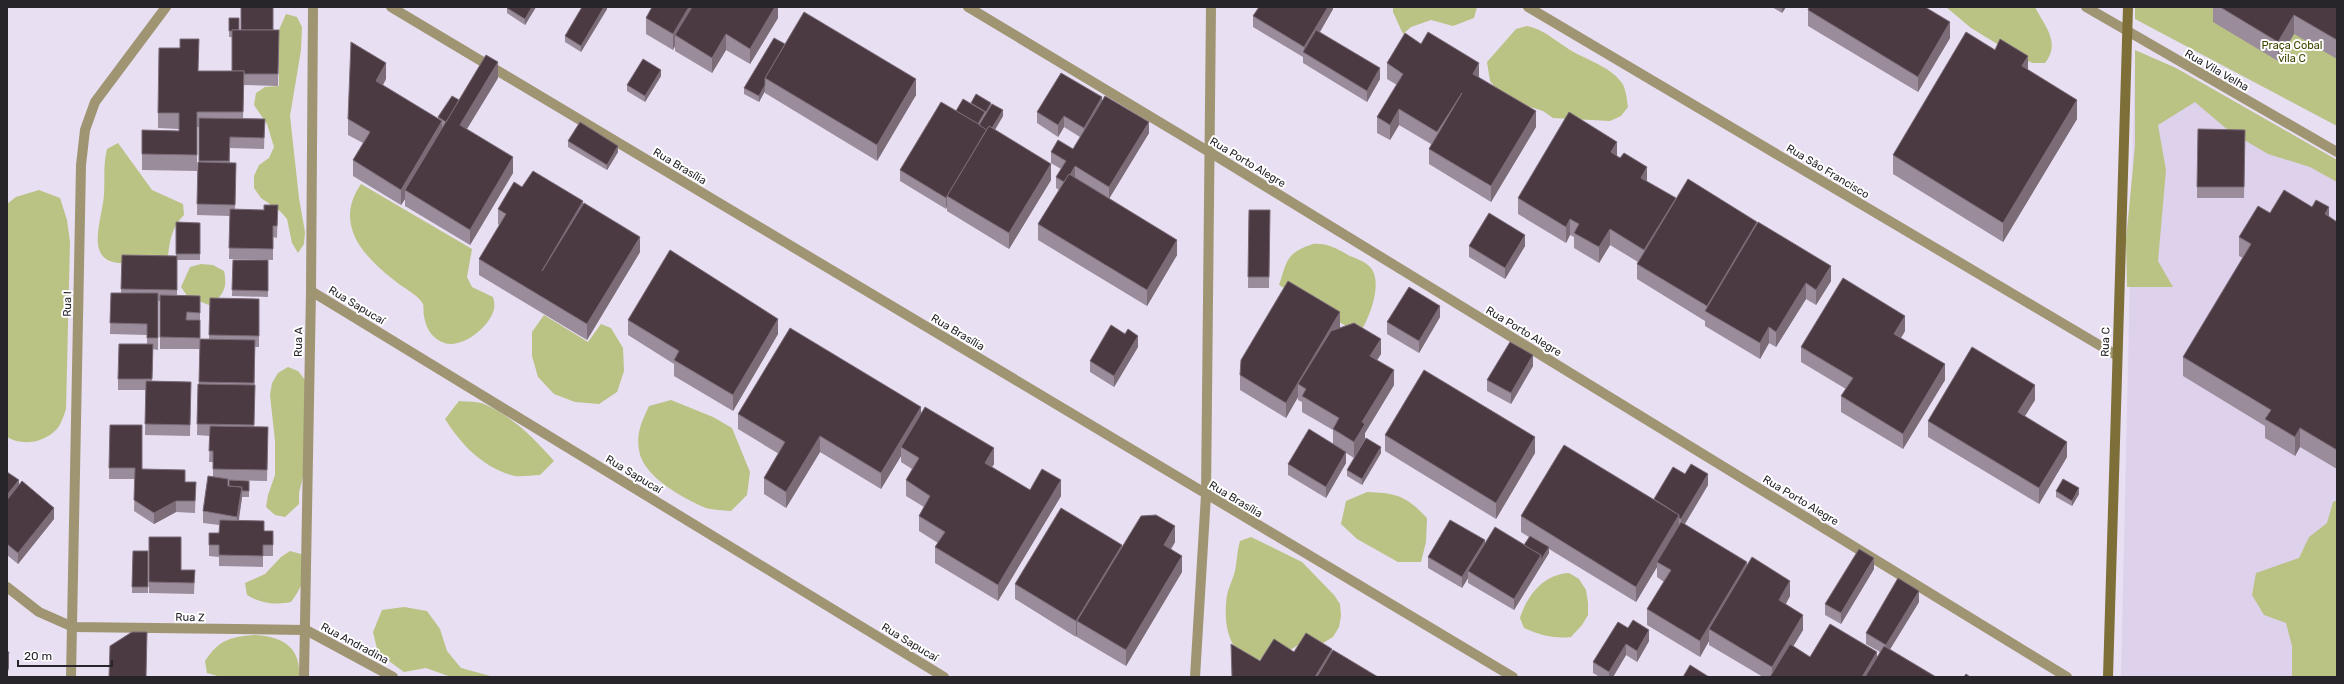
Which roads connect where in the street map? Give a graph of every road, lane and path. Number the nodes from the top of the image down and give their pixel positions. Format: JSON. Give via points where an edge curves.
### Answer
{"nodes":[{"id":1,"x":166,"y":7,"type":"edge"},
{"id":2,"x":313,"y":7,"type":"edge"},
{"id":3,"x":391,"y":7,"type":"edge"},
{"id":4,"x":968,"y":7,"type":"edge"},
{"id":5,"x":1211,"y":7,"type":"edge"},
{"id":6,"x":1528,"y":7,"type":"edge"},
{"id":7,"x":2086,"y":7,"type":"edge"},
{"id":8,"x":2128,"y":7,"type":"edge"},
{"id":9,"x":2126,"y":32,"type":"junction"},
{"id":10,"x":2337,"y":152,"type":"edge"},
{"id":11,"x":1211,"y":153,"type":"junction"},
{"id":12,"x":311,"y":291,"type":"junction"},
{"id":13,"x":2116,"y":355,"type":"junction"},
{"id":14,"x":1206,"y":495,"type":"junction"},
{"id":15,"x":7,"y":587,"type":"edge"},
{"id":16,"x":73,"y":627,"type":"junction"},
{"id":17,"x":306,"y":630,"type":"junction"},
{"id":18,"x":71,"y":677,"type":"edge"},
{"id":19,"x":304,"y":677,"type":"edge"},
{"id":20,"x":393,"y":677,"type":"edge"},
{"id":21,"x":944,"y":677,"type":"edge"},
{"id":22,"x":1196,"y":677,"type":"edge"},
{"id":23,"x":1513,"y":677,"type":"edge"},
{"id":24,"x":2066,"y":677,"type":"edge"},
{"id":25,"x":2108,"y":677,"type":"edge"}],
"edges":[{"from":1,"to":16,"type":"street","name":"Rua I","via":[[95,102],[85,130],[81,173]]},
{"from":2,"to":12,"type":"street","name":"Rua A"},
{"from":3,"to":14,"type":"street","name":"Rua Brasília"},
{"from":4,"to":11,"type":"street","name":"Rua Porto Alegre"},
{"from":5,"to":11,"type":"street"},
{"from":6,"to":13,"type":"street","name":"Rua São Francisco"},
{"from":7,"to":9,"type":"street","name":"Rua Vila Velha"},
{"from":8,"to":9,"type":"street","name":"Rua C"},
{"from":9,"to":10,"type":"street","name":"Rua Vila Velha"},
{"from":9,"to":13,"type":"street","name":"Rua C"},
{"from":11,"to":14,"type":"street"},
{"from":11,"to":24,"type":"street","name":"Rua Porto Alegre"},
{"from":12,"to":17,"type":"street","name":"Rua A"},
{"from":12,"to":21,"type":"street","name":"Rua Sapucaí"},
{"from":13,"to":25,"type":"street","name":"Rua C"},
{"from":14,"to":22,"type":"street"},
{"from":14,"to":23,"type":"street","name":"Rua Brasília"},
{"from":15,"to":16,"type":"street","via":[[39,612]]},
{"from":16,"to":17,"type":"street","name":"Rua Z"},
{"from":16,"to":18,"type":"street","name":"Rua I"},
{"from":17,"to":19,"type":"street","name":"Rua A"},
{"from":17,"to":20,"type":"street","name":"Rua Andradina"}]}
